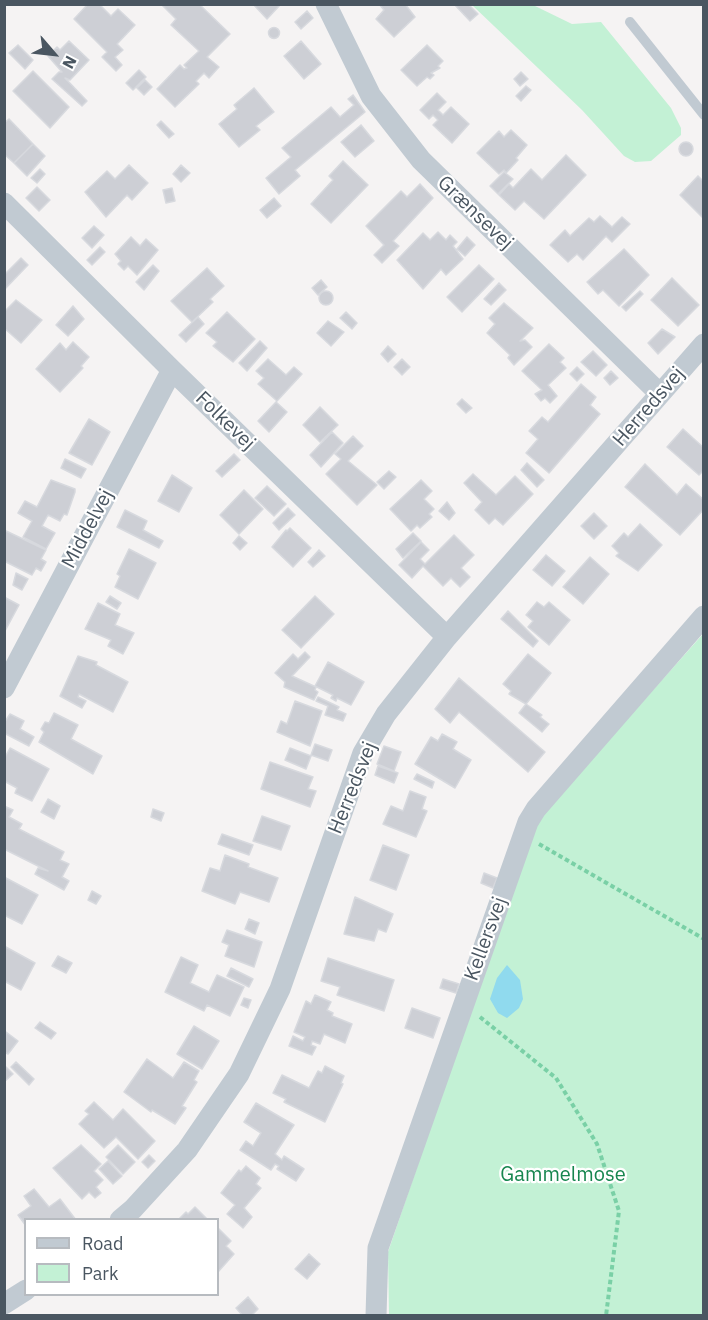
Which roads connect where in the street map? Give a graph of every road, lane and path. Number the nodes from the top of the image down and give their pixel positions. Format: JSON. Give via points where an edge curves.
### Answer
{"nodes":[{"id":1,"x":326,"y":4,"type":"edge"},
{"id":2,"x":630,"y":22,"type":"dead end"},
{"id":3,"x":704,"y":115,"type":"edge"},
{"id":4,"x":4,"y":202,"type":"edge"},
{"id":5,"x":704,"y":344,"type":"edge"},
{"id":6,"x":172,"y":370,"type":"junction"},
{"id":7,"x":660,"y":394,"type":"junction"},
{"id":8,"x":704,"y":616,"type":"edge"},
{"id":9,"x":447,"y":637,"type":"junction"},
{"id":10,"x":4,"y":688,"type":"edge"},
{"id":11,"x":523,"y":834,"type":"junction"},
{"id":12,"x":704,"y":939,"type":"edge"},
{"id":13,"x":463,"y":1004,"type":"junction"},
{"id":14,"x":122,"y":1218,"type":"edge"},
{"id":15,"x":24,"y":1291,"type":"edge"},
{"id":16,"x":4,"y":1304,"type":"edge"},
{"id":17,"x":376,"y":1316,"type":"edge"},
{"id":18,"x":606,"y":1316,"type":"edge"}],
"edges":[{"from":1,"to":7,"type":"street","name":"Grænsevej","via":[[371,96],[421,160]]},
{"from":2,"to":3,"type":"lane"},
{"from":4,"to":6,"type":"street","name":"Folkevej"},
{"from":5,"to":7,"type":"street","name":"Herredsvej"},
{"from":6,"to":9,"type":"street","name":"Folkevej"},
{"from":6,"to":10,"type":"street","name":"Middelvej"},
{"from":7,"to":9,"type":"street","name":"Herredsvej"},
{"from":8,"to":11,"type":"street","name":"Kellersvej","via":[[536,809]]},
{"from":9,"to":14,"type":"street","name":"Herredsvej","via":[[386,714],[363,753],[280,989],[239,1074],[187,1150]]},
{"from":11,"to":12,"type":"path"},
{"from":11,"to":13,"type":"street","name":"Kellersvej"},
{"from":13,"to":17,"type":"street","name":"Kellersvej","via":[[378,1248]]},
{"from":13,"to":18,"type":"path","via":[[556,1078],[597,1144],[619,1211]]},
{"from":15,"to":16,"type":"street"}]}
